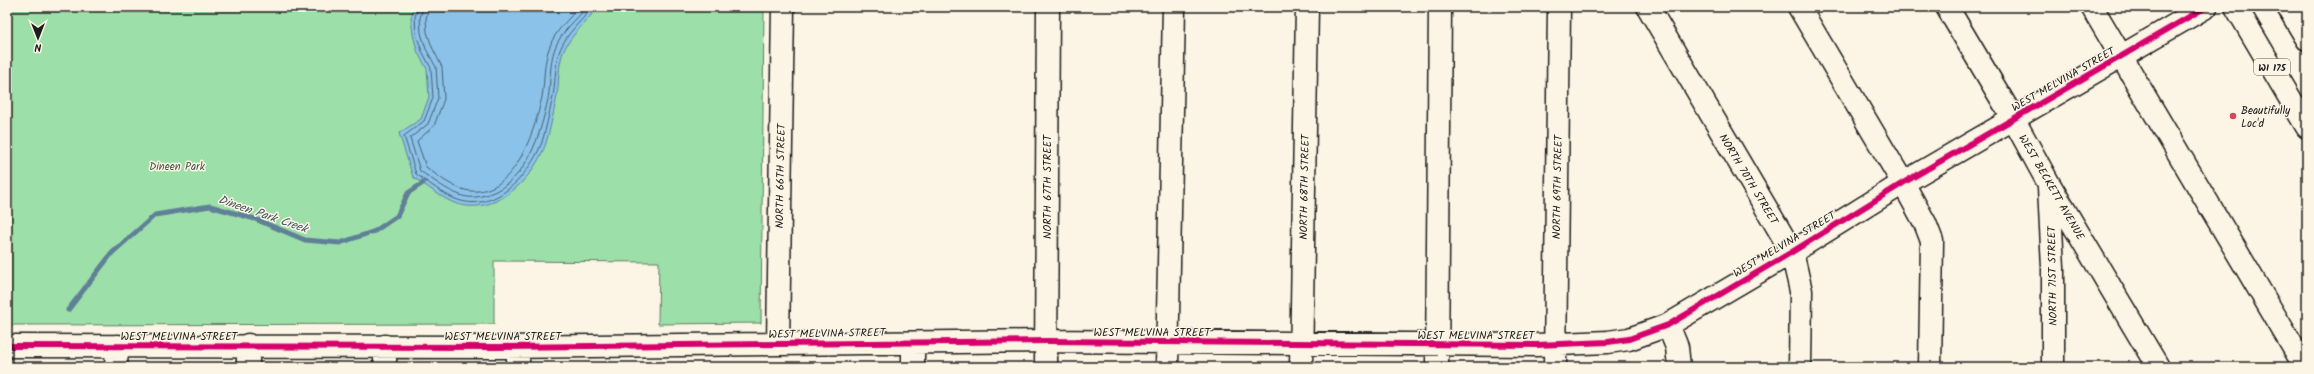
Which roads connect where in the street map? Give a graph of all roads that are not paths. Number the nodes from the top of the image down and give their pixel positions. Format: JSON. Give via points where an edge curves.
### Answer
{"nodes":[{"id":1,"x":783,"y":7,"type":"edge"},
{"id":2,"x":1048,"y":7,"type":"edge"},
{"id":3,"x":1174,"y":7,"type":"edge"},
{"id":4,"x":1307,"y":7,"type":"edge"},
{"id":5,"x":1440,"y":7,"type":"edge"},
{"id":6,"x":1559,"y":7,"type":"edge"},
{"id":7,"x":1648,"y":7,"type":"edge"},
{"id":8,"x":1799,"y":7,"type":"edge"},
{"id":9,"x":1947,"y":7,"type":"edge"},
{"id":10,"x":2092,"y":7,"type":"edge"},
{"id":11,"x":2206,"y":7,"type":"edge"},
{"id":12,"x":2236,"y":7,"type":"edge"},
{"id":13,"x":2288,"y":7,"type":"edge"},
{"id":14,"x":2307,"y":38,"type":"edge"},
{"id":15,"x":2121,"y":57,"type":"junction"},
{"id":16,"x":2014,"y":120,"type":"junction"},
{"id":17,"x":2307,"y":127,"type":"edge"},
{"id":18,"x":1903,"y":183,"type":"junction"},
{"id":19,"x":2049,"y":184,"type":"junction"},
{"id":20,"x":1792,"y":252,"type":"junction"},
{"id":21,"x":1668,"y":325,"type":"junction"},
{"id":22,"x":1047,"y":341,"type":"junction"},
{"id":23,"x":1167,"y":342,"type":"junction"},
{"id":24,"x":913,"y":343,"type":"junction"},
{"id":25,"x":1302,"y":343,"type":"junction"},
{"id":26,"x":778,"y":344,"type":"junction"},
{"id":27,"x":1437,"y":344,"type":"junction"},
{"id":28,"x":248,"y":345,"type":"junction"},
{"id":29,"x":1556,"y":345,"type":"junction"},
{"id":30,"x":7,"y":346,"type":"edge"},
{"id":31,"x":116,"y":356,"type":"edge"},
{"id":32,"x":385,"y":357,"type":"edge"},
{"id":33,"x":518,"y":357,"type":"edge"},
{"id":34,"x":248,"y":367,"type":"edge"},
{"id":35,"x":913,"y":367,"type":"edge"},
{"id":36,"x":1046,"y":367,"type":"edge"},
{"id":37,"x":1167,"y":367,"type":"edge"},
{"id":38,"x":1301,"y":367,"type":"edge"},
{"id":39,"x":1437,"y":367,"type":"edge"},
{"id":40,"x":1555,"y":367,"type":"edge"},
{"id":41,"x":1679,"y":367,"type":"edge"},
{"id":42,"x":1800,"y":367,"type":"edge"},
{"id":43,"x":1930,"y":367,"type":"edge"},
{"id":44,"x":2053,"y":367,"type":"edge"},
{"id":45,"x":2158,"y":367,"type":"edge"},
{"id":46,"x":2305,"y":367,"type":"edge"}],
"edges":[{"from":1,"to":26,"type":"street","name":"NORTH 66TH STREET"},
{"from":2,"to":22,"type":"street","name":"NORTH 67TH STREET"},
{"from":3,"to":23,"type":"street"},
{"from":4,"to":25,"type":"street","name":"NORTH 68TH STREET"},
{"from":5,"to":27,"type":"street"},
{"from":6,"to":29,"type":"street","name":"NORTH 69TH STREET"},
{"from":7,"to":20,"type":"street","name":"NORTH 70TH STREET"},
{"from":8,"to":18,"type":"street"},
{"from":9,"to":16,"type":"street","name":"WEST BECKETT AVENUE"},
{"from":10,"to":15,"type":"street"},
{"from":11,"to":15,"type":"street","name":"WEST MELVINA STREET"},
{"from":12,"to":17,"type":"street","number":"WI 175"},
{"from":13,"to":14,"type":"street"},
{"from":15,"to":16,"type":"street","name":"WEST MELVINA STREET"},
{"from":15,"to":46,"type":"street"},
{"from":16,"to":18,"type":"street","name":"WEST MELVINA STREET"},
{"from":16,"to":19,"type":"street","name":"WEST BECKETT AVENUE"},
{"from":18,"to":20,"type":"street","name":"WEST MELVINA STREET"},
{"from":18,"to":43,"type":"street","via":[[1932,241]]},
{"from":19,"to":44,"type":"street","name":"NORTH 71ST STREET","via":[[2053,268]]},
{"from":19,"to":45,"type":"street","name":"WEST BECKETT AVENUE"},
{"from":20,"to":21,"type":"street","name":"WEST MELVINA STREET"},
{"from":20,"to":42,"type":"street","name":"NORTH 70TH STREET","via":[[1801,291]]},
{"from":21,"to":29,"type":"street","name":"WEST MELVINA STREET","via":[[1608,342]]},
{"from":21,"to":41,"type":"street","via":[[1677,347]]},
{"from":22,"to":23,"type":"street","name":"WEST MELVINA STREET"},
{"from":22,"to":24,"type":"street","name":"WEST MELVINA STREET"},
{"from":22,"to":36,"type":"street","name":"NORTH 67TH STREET"},
{"from":23,"to":25,"type":"street","name":"WEST MELVINA STREET"},
{"from":23,"to":37,"type":"street"},
{"from":24,"to":26,"type":"street","name":"WEST MELVINA STREET"},
{"from":24,"to":35,"type":"street"},
{"from":25,"to":27,"type":"street","name":"WEST MELVINA STREET"},
{"from":25,"to":38,"type":"street","name":"NORTH 68TH STREET"},
{"from":26,"to":33,"type":"street","name":"WEST MELVINA STREET"},
{"from":27,"to":29,"type":"street","name":"WEST MELVINA STREET"},
{"from":27,"to":39,"type":"street"},
{"from":28,"to":31,"type":"street","name":"WEST MELVINA STREET"},
{"from":28,"to":32,"type":"street","name":"WEST MELVINA STREET"},
{"from":28,"to":34,"type":"street"},
{"from":29,"to":40,"type":"street","name":"NORTH 69TH STREET"},
{"from":30,"to":31,"type":"street","name":"WEST MELVINA STREET"},
{"from":32,"to":33,"type":"street","name":"WEST MELVINA STREET"}]}
